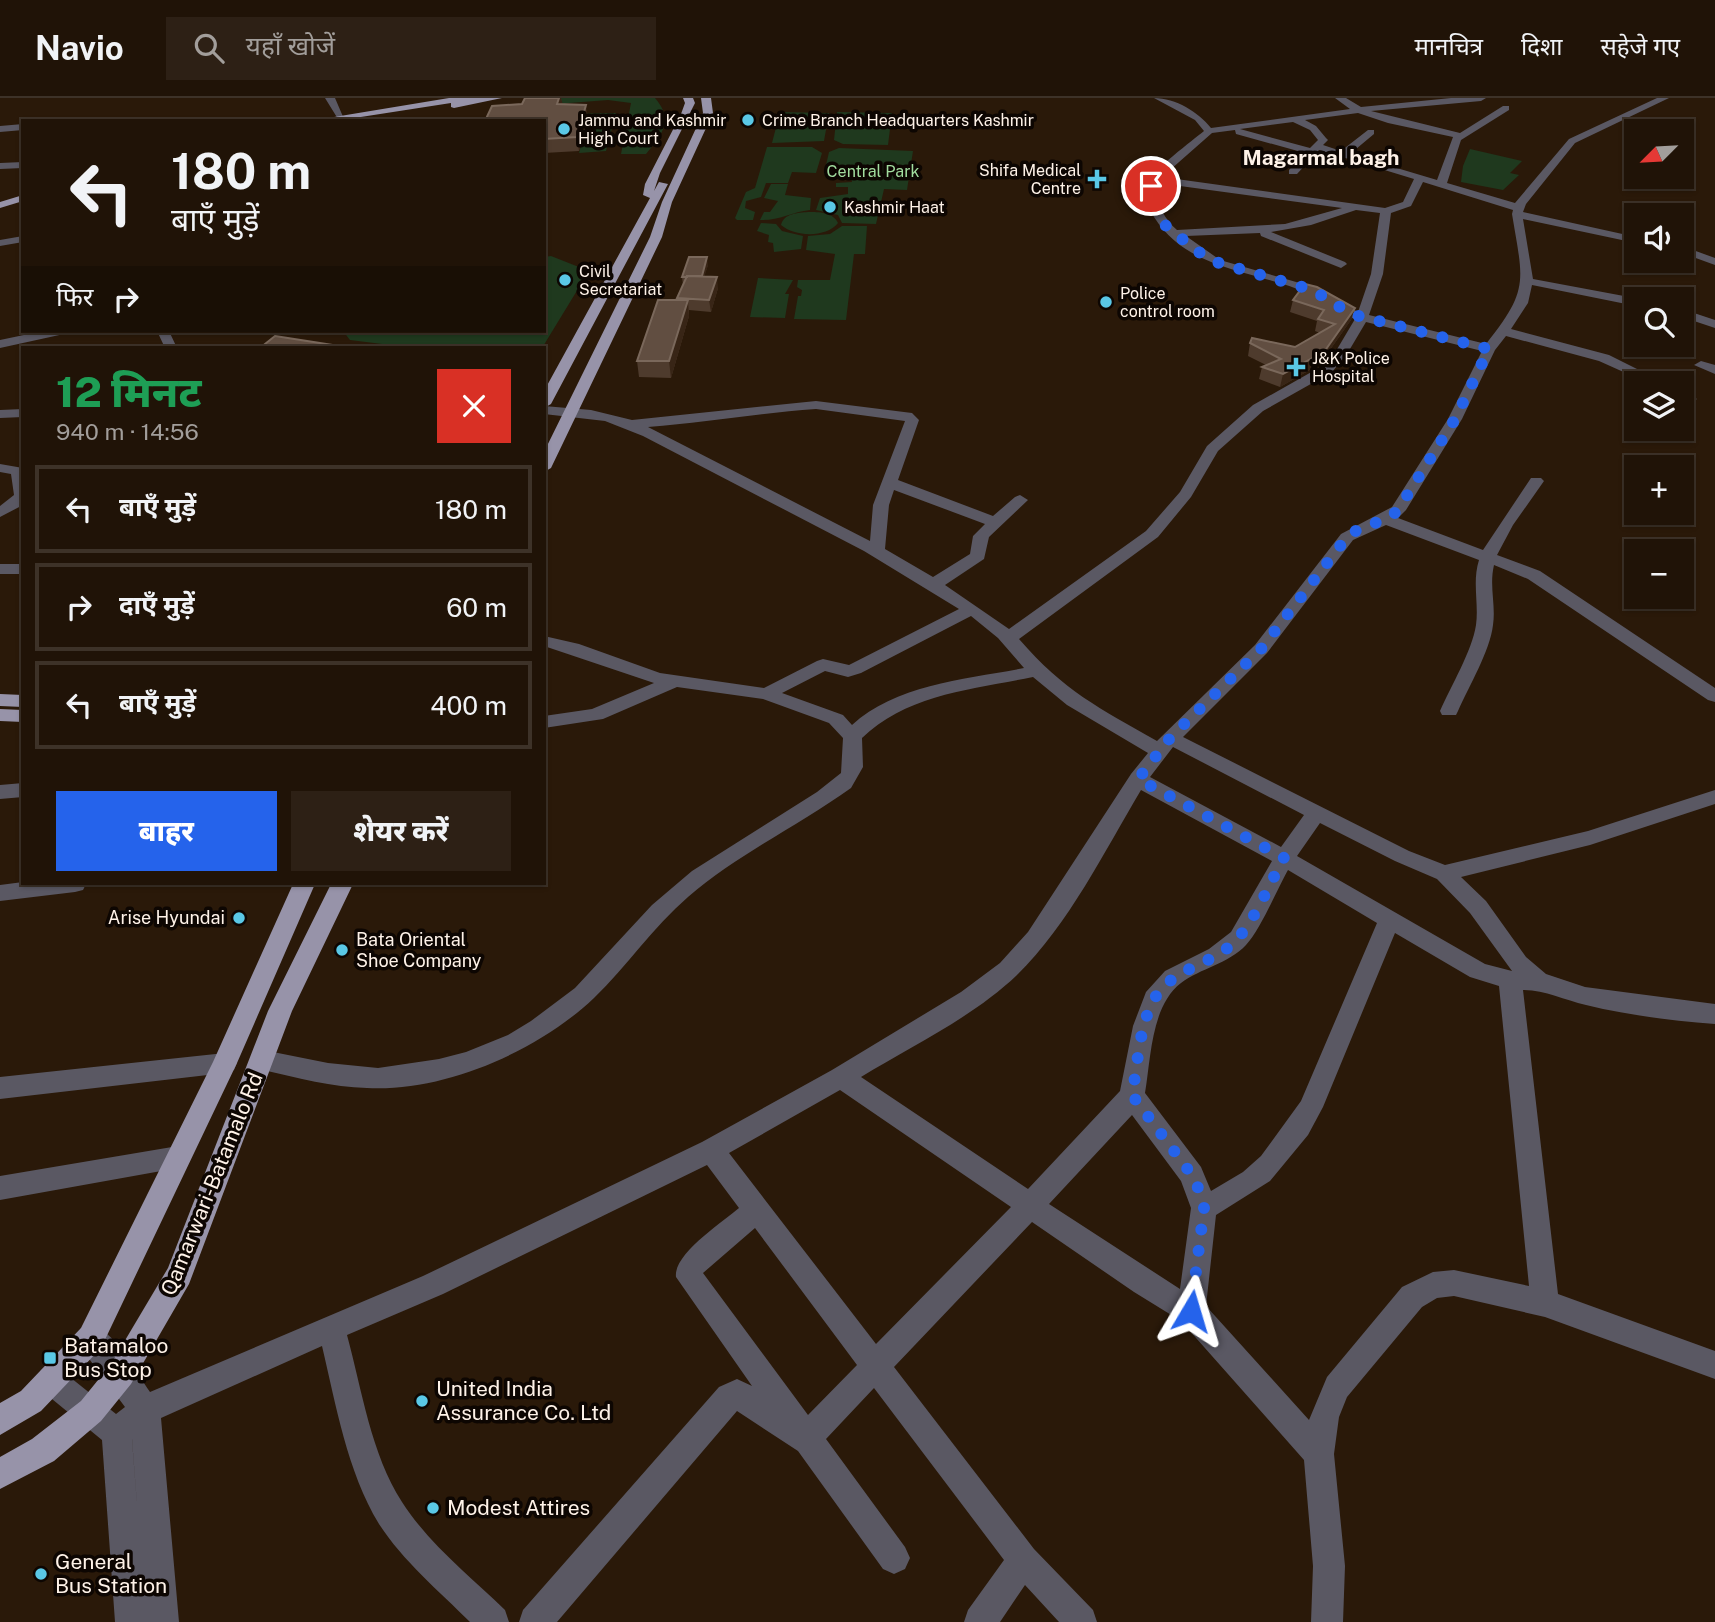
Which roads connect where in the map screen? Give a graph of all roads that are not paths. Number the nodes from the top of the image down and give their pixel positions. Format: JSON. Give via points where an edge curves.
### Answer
{"nodes":[{"id":1,"x":330,"y":98,"type":"edge"},
{"id":2,"x":467,"y":98,"type":"edge"},
{"id":3,"x":497,"y":98,"type":"edge"},
{"id":4,"x":692,"y":98,"type":"edge"},
{"id":5,"x":706,"y":98,"type":"edge"},
{"id":6,"x":714,"y":98,"type":"edge"},
{"id":7,"x":1340,"y":98,"type":"edge"},
{"id":8,"x":1481,"y":98,"type":"edge"},
{"id":9,"x":1664,"y":98,"type":"edge"},
{"id":10,"x":1164,"y":99,"type":"edge"},
{"id":11,"x":1506,"y":108,"type":"dead end"},
{"id":12,"x":1359,"y":110,"type":"junction"},
{"id":13,"x":344,"y":119,"type":"edge"},
{"id":14,"x":1296,"y":120,"type":"junction"},
{"id":15,"x":21,"y":127,"type":"edge"},
{"id":16,"x":0,"y":129,"type":"edge"},
{"id":17,"x":1227,"y":129,"type":"junction"},
{"id":18,"x":1209,"y":131,"type":"junction"},
{"id":19,"x":1371,"y":132,"type":"dead end"},
{"id":20,"x":1460,"y":136,"type":"junction"},
{"id":21,"x":1315,"y":150,"type":"junction"},
{"id":22,"x":1342,"y":155,"type":"junction"},
{"id":23,"x":21,"y":165,"type":"edge"},
{"id":24,"x":0,"y":166,"type":"edge"},
{"id":25,"x":1293,"y":172,"type":"dead end"},
{"id":26,"x":1420,"y":177,"type":"junction"},
{"id":27,"x":1154,"y":179,"type":"junction"},
{"id":28,"x":1441,"y":184,"type":"junction"},
{"id":29,"x":663,"y":197,"type":"junction"},
{"id":30,"x":21,"y":199,"type":"edge"},
{"id":31,"x":0,"y":205,"type":"edge"},
{"id":32,"x":1352,"y":207,"type":"junction"},
{"id":33,"x":1386,"y":211,"type":"junction"},
{"id":34,"x":1518,"y":211,"type":"junction"},
{"id":35,"x":1256,"y":231,"type":"junction"},
{"id":36,"x":1172,"y":233,"type":"junction"},
{"id":37,"x":1624,"y":237,"type":"edge"},
{"id":38,"x":21,"y":239,"type":"edge"},
{"id":39,"x":0,"y":243,"type":"edge"},
{"id":40,"x":1694,"y":254,"type":"edge"},
{"id":41,"x":1715,"y":262,"type":"edge"},
{"id":42,"x":1341,"y":264,"type":"dead end"},
{"id":43,"x":1527,"y":281,"type":"junction"},
{"id":44,"x":1624,"y":300,"type":"edge"},
{"id":45,"x":1694,"y":317,"type":"edge"},
{"id":46,"x":1363,"y":318,"type":"junction"},
{"id":47,"x":1715,"y":324,"type":"edge"},
{"id":48,"x":1503,"y":331,"type":"junction"},
{"id":49,"x":40,"y":333,"type":"edge"},
{"id":50,"x":0,"y":344,"type":"edge"},
{"id":51,"x":1489,"y":349,"type":"junction"},
{"id":52,"x":1701,"y":365,"type":"dead end"},
{"id":53,"x":1715,"y":370,"type":"edge"},
{"id":54,"x":1632,"y":371,"type":"edge"},
{"id":55,"x":546,"y":401,"type":"edge"},
{"id":56,"x":546,"y":410,"type":"edge"},
{"id":57,"x":571,"y":412,"type":"junction"},
{"id":58,"x":21,"y":413,"type":"edge"},
{"id":59,"x":0,"y":414,"type":"edge"},
{"id":60,"x":634,"y":424,"type":"junction"},
{"id":61,"x":546,"y":464,"type":"edge"},
{"id":62,"x":0,"y":468,"type":"edge"},
{"id":63,"x":20,"y":471,"type":"edge"},
{"id":64,"x":1536,"y":481,"type":"dead end"},
{"id":65,"x":888,"y":482,"type":"junction"},
{"id":66,"x":21,"y":500,"type":"edge"},
{"id":67,"x":1020,"y":500,"type":"dead end"},
{"id":68,"x":0,"y":512,"type":"edge"},
{"id":69,"x":0,"y":519,"type":"edge"},
{"id":70,"x":1385,"y":519,"type":"junction"},
{"id":71,"x":21,"y":521,"type":"edge"},
{"id":72,"x":995,"y":522,"type":"junction"},
{"id":73,"x":877,"y":551,"type":"junction"},
{"id":74,"x":1488,"y":556,"type":"junction"},
{"id":75,"x":0,"y":569,"type":"edge"},
{"id":76,"x":21,"y":569,"type":"edge"},
{"id":77,"x":933,"y":585,"type":"junction"},
{"id":78,"x":972,"y":609,"type":"junction"},
{"id":79,"x":1009,"y":638,"type":"junction"},
{"id":80,"x":546,"y":642,"type":"edge"},
{"id":81,"x":1036,"y":671,"type":"junction"},
{"id":82,"x":672,"y":682,"type":"junction"},
{"id":83,"x":766,"y":695,"type":"junction"},
{"id":84,"x":1715,"y":696,"type":"edge"},
{"id":85,"x":0,"y":700,"type":"edge"},
{"id":86,"x":21,"y":701,"type":"edge"},
{"id":87,"x":1449,"y":711,"type":"dead end"},
{"id":88,"x":0,"y":715,"type":"edge"},
{"id":89,"x":21,"y":716,"type":"edge"},
{"id":90,"x":546,"y":722,"type":"edge"},
{"id":91,"x":852,"y":736,"type":"junction"},
{"id":92,"x":1165,"y":745,"type":"junction"},
{"id":93,"x":1138,"y":779,"type":"junction"},
{"id":94,"x":21,"y":790,"type":"edge"},
{"id":95,"x":0,"y":792,"type":"edge"},
{"id":96,"x":1715,"y":797,"type":"edge"},
{"id":97,"x":1316,"y":814,"type":"junction"},
{"id":98,"x":1284,"y":858,"type":"junction"},
{"id":99,"x":1444,"y":873,"type":"junction"},
{"id":100,"x":67,"y":885,"type":"edge"},
{"id":101,"x":304,"y":885,"type":"edge"},
{"id":102,"x":342,"y":885,"type":"edge"},
{"id":103,"x":0,"y":893,"type":"edge"},
{"id":104,"x":1390,"y":918,"type":"junction"},
{"id":105,"x":1510,"y":980,"type":"junction"},
{"id":106,"x":1538,"y":981,"type":"junction"},
{"id":107,"x":1715,"y":1014,"type":"edge"},
{"id":108,"x":263,"y":1060,"type":"junction"},
{"id":109,"x":225,"y":1063,"type":"junction"},
{"id":110,"x":841,"y":1077,"type":"junction"},
{"id":111,"x":0,"y":1088,"type":"edge"},
{"id":112,"x":1132,"y":1095,"type":"junction"},
{"id":113,"x":712,"y":1150,"type":"junction"},
{"id":114,"x":179,"y":1153,"type":"junction"},
{"id":115,"x":0,"y":1188,"type":"edge"},
{"id":116,"x":1032,"y":1205,"type":"junction"},
{"id":117,"x":1204,"y":1208,"type":"junction"},
{"id":118,"x":755,"y":1211,"type":"junction"},
{"id":119,"x":1545,"y":1303,"type":"junction"},
{"id":120,"x":1191,"y":1311,"type":"junction"},
{"id":121,"x":331,"y":1326,"type":"junction"},
{"id":122,"x":91,"y":1338,"type":"junction"},
{"id":123,"x":1715,"y":1365,"type":"edge"},
{"id":124,"x":877,"y":1366,"type":"junction"},
{"id":125,"x":121,"y":1374,"type":"junction"},
{"id":126,"x":51,"y":1380,"type":"junction"},
{"id":127,"x":145,"y":1410,"type":"junction"},
{"id":128,"x":90,"y":1411,"type":"junction"},
{"id":129,"x":0,"y":1420,"type":"edge"},
{"id":130,"x":116,"y":1433,"type":"junction"},
{"id":131,"x":805,"y":1439,"type":"junction"},
{"id":132,"x":1319,"y":1454,"type":"junction"},
{"id":133,"x":0,"y":1474,"type":"edge"},
{"id":134,"x":894,"y":1558,"type":"dead end"},
{"id":135,"x":1023,"y":1560,"type":"junction"},
{"id":136,"x":1079,"y":1621,"type":"edge"},
{"id":137,"x":131,"y":1622,"type":"edge"},
{"id":138,"x":163,"y":1622,"type":"edge"},
{"id":139,"x":493,"y":1622,"type":"edge"},
{"id":140,"x":536,"y":1622,"type":"edge"},
{"id":141,"x":979,"y":1622,"type":"edge"},
{"id":142,"x":1327,"y":1622,"type":"edge"}],
"edges":[{"from":1,"to":13,"type":"street"},
{"from":2,"to":13,"type":"main road"},
{"from":3,"to":13,"type":"main road"},
{"from":4,"to":6,"type":"main road"},
{"from":4,"to":29,"type":"main road","via":[[684,123],[647,192]]},
{"from":5,"to":29,"type":"main road","via":[[708,113]]},
{"from":6,"to":29,"type":"main road","via":[[716,113],[682,197]]},
{"from":7,"to":12,"type":"street"},
{"from":8,"to":12,"type":"street"},
{"from":9,"to":34,"type":"street","via":[[1572,141]]},
{"from":10,"to":18,"type":"street","via":[[1198,118]]},
{"from":11,"to":20,"type":"street"},
{"from":12,"to":14,"type":"street"},
{"from":12,"to":20,"type":"street","via":[[1403,125]]},
{"from":14,"to":17,"type":"street"},
{"from":14,"to":21,"type":"street","via":[[1320,134],[1323,140]]},
{"from":15,"to":16,"type":"street"},
{"from":17,"to":18,"type":"street"},
{"from":17,"to":21,"type":"street"},
{"from":18,"to":27,"type":"street"},
{"from":19,"to":22,"type":"street"},
{"from":20,"to":28,"type":"street"},
{"from":21,"to":22,"type":"street"},
{"from":21,"to":25,"type":"street"},
{"from":22,"to":26,"type":"street"},
{"from":23,"to":24,"type":"street"},
{"from":26,"to":28,"type":"street"},
{"from":26,"to":33,"type":"street","via":[[1407,204]]},
{"from":27,"to":32,"type":"street"},
{"from":27,"to":36,"type":"street","via":[[1155,209]]},
{"from":28,"to":34,"type":"street"},
{"from":29,"to":55,"type":"main road"},
{"from":29,"to":57,"type":"main road","via":[[656,236]]},
{"from":30,"to":31,"type":"main road"},
{"from":32,"to":33,"type":"street"},
{"from":32,"to":35,"type":"street","via":[[1297,227]]},
{"from":33,"to":46,"type":"street"},
{"from":34,"to":37,"type":"street"},
{"from":34,"to":43,"type":"street"},
{"from":35,"to":36,"type":"street"},
{"from":35,"to":42,"type":"street"},
{"from":36,"to":46,"type":"street","via":[[1216,262],[1313,290]]},
{"from":38,"to":39,"type":"street"},
{"from":40,"to":41,"type":"street"},
{"from":43,"to":44,"type":"street"},
{"from":43,"to":48,"type":"street","via":[[1516,315]]},
{"from":45,"to":47,"type":"street"},
{"from":46,"to":51,"type":"street"},
{"from":46,"to":79,"type":"street","via":[[1327,369],[1258,408],[1223,437],[1186,494],[1152,534]]},
{"from":48,"to":51,"type":"street"},
{"from":48,"to":54,"type":"street","via":[[1604,358]]},
{"from":49,"to":50,"type":"street"},
{"from":51,"to":70,"type":"street","via":[[1455,419],[1398,510]]},
{"from":52,"to":53,"type":"street"},
{"from":56,"to":57,"type":"street"},
{"from":57,"to":60,"type":"street"},
{"from":57,"to":61,"type":"main road"},
{"from":58,"to":59,"type":"street"},
{"from":60,"to":65,"type":"street","via":[[790,406],[899,412],[912,420]]},
{"from":60,"to":73,"type":"street"},
{"from":62,"to":63,"type":"street"},
{"from":64,"to":74,"type":"street"},
{"from":65,"to":72,"type":"street"},
{"from":65,"to":73,"type":"street"},
{"from":66,"to":68,"type":"street"},
{"from":67,"to":72,"type":"street"},
{"from":69,"to":71,"type":"street"},
{"from":70,"to":74,"type":"street"},
{"from":70,"to":92,"type":"street","via":[[1347,537],[1261,649]]},
{"from":72,"to":77,"type":"street","via":[[981,536],[978,556]]},
{"from":73,"to":77,"type":"street"},
{"from":74,"to":84,"type":"street","via":[[1554,587]]},
{"from":74,"to":87,"type":"street","via":[[1483,581],[1485,626]]},
{"from":75,"to":76,"type":"street"},
{"from":77,"to":78,"type":"street"},
{"from":78,"to":79,"type":"street"},
{"from":78,"to":83,"type":"street","via":[[855,669],[823,665]]},
{"from":79,"to":81,"type":"street"},
{"from":80,"to":82,"type":"street"},
{"from":81,"to":91,"type":"street","via":[[902,702],[862,724]]},
{"from":81,"to":92,"type":"street","via":[[1067,696]]},
{"from":82,"to":83,"type":"street"},
{"from":82,"to":90,"type":"street","via":[[596,715]]},
{"from":83,"to":91,"type":"street","via":[[836,719]]},
{"from":85,"to":86,"type":"main road"},
{"from":88,"to":89,"type":"main road"},
{"from":91,"to":108,"type":"street","via":[[855,765],[844,783],[678,893],[604,974],[556,1019],[521,1041],[449,1066],[370,1079]]},
{"from":92,"to":93,"type":"street"},
{"from":92,"to":97,"type":"street"},
{"from":93,"to":98,"type":"street"},
{"from":93,"to":110,"type":"street","via":[[1059,906],[1007,969],[969,999]]},
{"from":94,"to":95,"type":"street"},
{"from":96,"to":99,"type":"street","via":[[1590,838]]},
{"from":97,"to":98,"type":"street"},
{"from":97,"to":99,"type":"street"},
{"from":98,"to":104,"type":"street"},
{"from":98,"to":112,"type":"street","via":[[1239,937],[1217,955],[1173,978],[1154,999],[1144,1026]]},
{"from":99,"to":106,"type":"street"},
{"from":100,"to":103,"type":"street"},
{"from":101,"to":109,"type":"main road"},
{"from":102,"to":108,"type":"main road","name":"Qamarwari-Batamalo Rd","via":[[281,1011]]},
{"from":104,"to":105,"type":"street","via":[[1478,971]]},
{"from":104,"to":117,"type":"street","via":[[1311,1107],[1295,1133],[1253,1179]]},
{"from":105,"to":106,"type":"street"},
{"from":105,"to":119,"type":"street"},
{"from":106,"to":107,"type":"street","via":[[1585,996]]},
{"from":108,"to":125,"type":"main road","name":"Qamarwari-Batamalo Rd","via":[[179,1275]]},
{"from":109,"to":111,"type":"street"},
{"from":109,"to":114,"type":"main road"},
{"from":110,"to":113,"type":"street"},
{"from":110,"to":116,"type":"street"},
{"from":112,"to":116,"type":"street"},
{"from":112,"to":117,"type":"street","via":[[1192,1175]]},
{"from":113,"to":118,"type":"street"},
{"from":113,"to":121,"type":"street","via":[[444,1279]]},
{"from":114,"to":115,"type":"street"},
{"from":114,"to":122,"type":"main road"},
{"from":116,"to":120,"type":"street"},
{"from":116,"to":124,"type":"street"},
{"from":117,"to":120,"type":"street"},
{"from":118,"to":124,"type":"street"},
{"from":118,"to":131,"type":"street","via":[[693,1264],[690,1277]]},
{"from":119,"to":123,"type":"street"},
{"from":119,"to":132,"type":"street","via":[[1454,1283],[1433,1285],[1412,1297],[1337,1387],[1324,1417]]},
{"from":120,"to":132,"type":"street"},
{"from":121,"to":127,"type":"street"},
{"from":121,"to":139,"type":"street","via":[[365,1452],[388,1510]]},
{"from":122,"to":125,"type":"street"},
{"from":122,"to":126,"type":"main road"},
{"from":124,"to":131,"type":"street"},
{"from":124,"to":135,"type":"street"},
{"from":125,"to":127,"type":"street"},
{"from":125,"to":128,"type":"main road","name":"Qamarwari-Batamalo Rd"},
{"from":126,"to":128,"type":"street"},
{"from":126,"to":129,"type":"main road","via":[[31,1401]]},
{"from":127,"to":130,"type":"street"},
{"from":127,"to":138,"type":"street"},
{"from":128,"to":130,"type":"street"},
{"from":128,"to":133,"type":"main road","name":"Qamarwari-Batamalo Rd","via":[[43,1450]]},
{"from":130,"to":137,"type":"street"},
{"from":131,"to":134,"type":"street"},
{"from":131,"to":140,"type":"street","via":[[737,1394],[729,1397]]},
{"from":132,"to":142,"type":"street","via":[[1329,1566]]},
{"from":135,"to":136,"type":"street"},
{"from":135,"to":141,"type":"street"}]}
